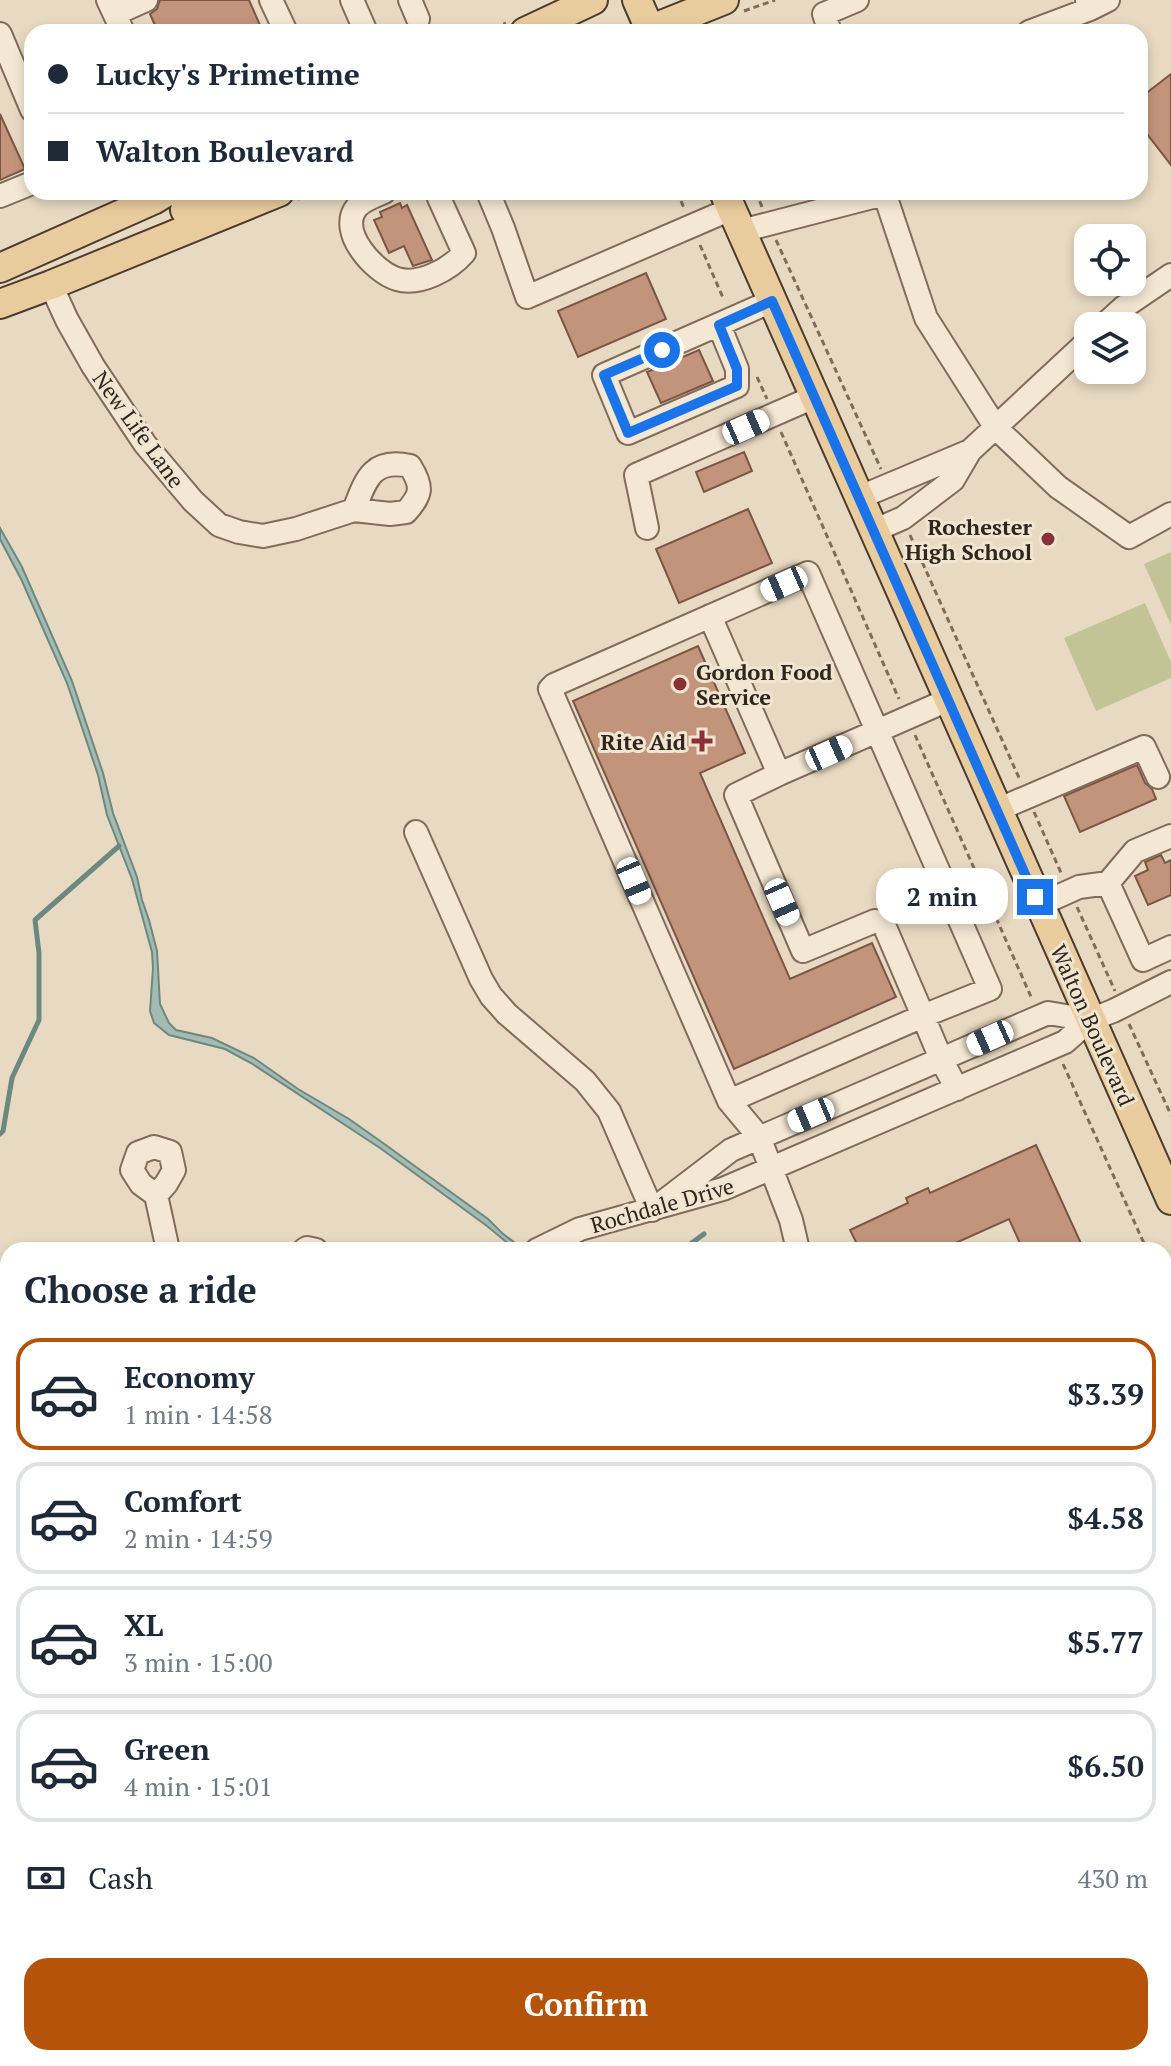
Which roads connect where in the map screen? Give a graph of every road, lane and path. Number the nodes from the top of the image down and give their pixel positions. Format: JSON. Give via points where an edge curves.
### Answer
{"nodes":[{"id":1,"x":146,"y":0,"type":"edge"},
{"id":2,"x":271,"y":0,"type":"edge"},
{"id":3,"x":352,"y":0,"type":"edge"},
{"id":4,"x":593,"y":0,"type":"edge"},
{"id":5,"x":637,"y":0,"type":"edge"},
{"id":6,"x":724,"y":0,"type":"edge"},
{"id":7,"x":857,"y":0,"type":"edge"},
{"id":8,"x":1095,"y":3,"type":"edge"},
{"id":9,"x":116,"y":10,"type":"edge"},
{"id":10,"x":282,"y":24,"type":"edge"},
{"id":11,"x":362,"y":24,"type":"edge"},
{"id":12,"x":551,"y":24,"type":"edge"},
{"id":13,"x":646,"y":24,"type":"edge"},
{"id":14,"x":665,"y":24,"type":"edge"},
{"id":15,"x":827,"y":24,"type":"edge"},
{"id":16,"x":1047,"y":24,"type":"edge"},
{"id":17,"x":0,"y":34,"type":"edge"},
{"id":18,"x":24,"y":91,"type":"edge"},
{"id":19,"x":24,"y":186,"type":"edge"},
{"id":20,"x":0,"y":196,"type":"edge"},
{"id":21,"x":150,"y":200,"type":"edge"},
{"id":22,"x":153,"y":200,"type":"edge"},
{"id":23,"x":208,"y":200,"type":"edge"},
{"id":24,"x":259,"y":200,"type":"edge"},
{"id":25,"x":365,"y":200,"type":"edge"},
{"id":26,"x":440,"y":200,"type":"edge"},
{"id":27,"x":491,"y":200,"type":"edge"},
{"id":28,"x":759,"y":200,"type":"edge"},
{"id":29,"x":858,"y":200,"type":"edge"},
{"id":30,"x":886,"y":200,"type":"edge"},
{"id":31,"x":732,"y":210,"type":"edge"},
{"id":32,"x":768,"y":224,"type":"junction"},
{"id":33,"x":105,"y":261,"type":"junction"},
{"id":34,"x":0,"y":268,"type":"edge"},
{"id":35,"x":1171,"y":275,"type":"edge"},
{"id":36,"x":51,"y":285,"type":"junction"},
{"id":37,"x":772,"y":301,"type":"junction"},
{"id":38,"x":0,"y":304,"type":"edge"},
{"id":39,"x":1118,"y":312,"type":"edge"},
{"id":40,"x":719,"y":325,"type":"junction"},
{"id":41,"x":1074,"y":354,"type":"edge"},
{"id":42,"x":814,"y":397,"type":"junction"},
{"id":43,"x":996,"y":428,"type":"junction"},
{"id":44,"x":970,"y":451,"type":"junction"},
{"id":45,"x":888,"y":484,"type":"junction"},
{"id":46,"x":858,"y":498,"type":"junction"},
{"id":47,"x":354,"y":510,"type":"dead end"},
{"id":48,"x":1171,"y":514,"type":"edge"},
{"id":49,"x":903,"y":518,"type":"junction"},
{"id":50,"x":647,"y":528,"type":"dead end"},
{"id":51,"x":873,"y":531,"type":"junction"},
{"id":52,"x":710,"y":616,"type":"junction"},
{"id":53,"x":948,"y":700,"type":"junction"},
{"id":54,"x":879,"y":731,"type":"junction"},
{"id":55,"x":779,"y":774,"type":"junction"},
{"id":56,"x":1158,"y":777,"type":"dead end"},
{"id":57,"x":1028,"y":797,"type":"junction"},
{"id":58,"x":997,"y":810,"type":"junction"},
{"id":59,"x":416,"y":832,"type":"dead end"},
{"id":60,"x":1171,"y":836,"type":"edge"},
{"id":61,"x":1108,"y":883,"type":"junction"},
{"id":62,"x":1070,"y":891,"type":"junction"},
{"id":63,"x":1039,"y":905,"type":"junction"},
{"id":64,"x":1171,"y":947,"type":"edge"},
{"id":65,"x":1171,"y":982,"type":"edge"},
{"id":66,"x":1122,"y":1007,"type":"junction"},
{"id":67,"x":923,"y":1016,"type":"junction"},
{"id":68,"x":1090,"y":1020,"type":"junction"},
{"id":69,"x":941,"y":1059,"type":"junction"},
{"id":70,"x":957,"y":1089,"type":"junction"},
{"id":71,"x":729,"y":1101,"type":"junction"},
{"id":72,"x":1171,"y":1115,"type":"edge"},
{"id":73,"x":759,"y":1137,"type":"junction"},
{"id":74,"x":772,"y":1168,"type":"junction"},
{"id":75,"x":156,"y":1195,"type":"dead end"},
{"id":76,"x":1171,"y":1200,"type":"edge"},
{"id":77,"x":652,"y":1210,"type":"junction"},
{"id":78,"x":166,"y":1242,"type":"edge"},
{"id":79,"x":553,"y":1242,"type":"edge"},
{"id":80,"x":796,"y":1242,"type":"edge"}],
"edges":[{"from":1,"to":9,"type":"street"},
{"from":2,"to":10,"type":"street"},
{"from":3,"to":11,"type":"street"},
{"from":4,"to":12,"type":"main road"},
{"from":5,"to":13,"type":"main road"},
{"from":6,"to":14,"type":"main road"},
{"from":7,"to":15,"type":"street","via":[[824,14]]},
{"from":8,"to":16,"type":"street"},
{"from":17,"to":18,"type":"street"},
{"from":19,"to":20,"type":"street"},
{"from":21,"to":34,"type":"main road"},
{"from":22,"to":36,"type":"main road","via":[[102,235],[50,259]]},
{"from":23,"to":33,"type":"main road","via":[[128,237]]},
{"from":24,"to":33,"type":"main road"},
{"from":25,"to":26,"type":"street","via":[[355,209],[350,229],[363,255],[397,279],[413,280],[454,264],[464,253]]},
{"from":27,"to":31,"type":"street","via":[[527,297]]},
{"from":28,"to":32,"type":"path"},
{"from":29,"to":32,"type":"street"},
{"from":30,"to":43,"type":"street","via":[[926,318]]},
{"from":31,"to":32,"type":"street"},
{"from":31,"to":37,"type":"main road","name":"Walton Boulevard"},
{"from":32,"to":45,"type":"path"},
{"from":33,"to":36,"type":"main road"},
{"from":35,"to":39,"type":"street"},
{"from":36,"to":38,"type":"main road"},
{"from":36,"to":47,"type":"street","name":"New Life Lane","via":[[93,366],[145,444],[219,525],[263,536]]},
{"from":37,"to":40,"type":"street"},
{"from":37,"to":42,"type":"main road","name":"Walton Boulevard"},
{"from":40,"to":40,"type":"street","via":[[604,375],[628,433],[737,386],[737,369]]},
{"from":41,"to":43,"type":"street"},
{"from":42,"to":46,"type":"main road","name":"Walton Boulevard"},
{"from":42,"to":50,"type":"street","via":[[636,475]]},
{"from":43,"to":44,"type":"street"},
{"from":43,"to":48,"type":"street","via":[[1058,487],[1129,537]]},
{"from":44,"to":45,"type":"street"},
{"from":44,"to":49,"type":"street","via":[[953,480]]},
{"from":45,"to":46,"type":"street"},
{"from":46,"to":51,"type":"main road","name":"Walton Boulevard"},
{"from":49,"to":51,"type":"street"},
{"from":49,"to":57,"type":"path"},
{"from":51,"to":53,"type":"main road","name":"Walton Boulevard"},
{"from":52,"to":54,"type":"street","via":[[808,573]]},
{"from":52,"to":55,"type":"street"},
{"from":52,"to":71,"type":"street","via":[[550,689]]},
{"from":53,"to":54,"type":"street"},
{"from":53,"to":58,"type":"main road","name":"Walton Boulevard"},
{"from":54,"to":55,"type":"street"},
{"from":54,"to":67,"type":"street","via":[[990,989]]},
{"from":55,"to":67,"type":"street","via":[[736,795],[803,951],[875,921],[884,925]]},
{"from":56,"to":57,"type":"street","via":[[1144,747]]},
{"from":57,"to":58,"type":"street"},
{"from":57,"to":62,"type":"path"},
{"from":58,"to":63,"type":"main road","name":"Walton Boulevard"},
{"from":59,"to":77,"type":"street","via":[[491,996],[585,1081],[609,1111]]},
{"from":60,"to":61,"type":"street","via":[[1135,851]]},
{"from":61,"to":62,"type":"street"},
{"from":61,"to":64,"type":"street","via":[[1143,960]]},
{"from":62,"to":63,"type":"street"},
{"from":62,"to":66,"type":"path"},
{"from":63,"to":68,"type":"main road","name":"Walton Boulevard"},
{"from":65,"to":66,"type":"street","name":"Rochdale Drive"},
{"from":66,"to":68,"type":"street","name":"Rochdale Drive"},
{"from":66,"to":72,"type":"path"},
{"from":67,"to":69,"type":"street"},
{"from":67,"to":71,"type":"street"},
{"from":68,"to":69,"type":"street","via":[[1048,1013]]},
{"from":68,"to":70,"type":"street","name":"Rochdale Drive","via":[[1065,1042]]},
{"from":68,"to":76,"type":"main road","name":"Walton Boulevard"},
{"from":69,"to":70,"type":"street"},
{"from":69,"to":73,"type":"street"},
{"from":70,"to":74,"type":"street","name":"Rochdale Drive"},
{"from":71,"to":73,"type":"street"},
{"from":73,"to":74,"type":"street"},
{"from":73,"to":77,"type":"street","via":[[731,1150]]},
{"from":74,"to":77,"type":"street","name":"Rochdale Drive"},
{"from":74,"to":80,"type":"street"},
{"from":75,"to":78,"type":"street"},
{"from":77,"to":79,"type":"street","name":"Rochdale Drive","via":[[580,1229]]}]}
